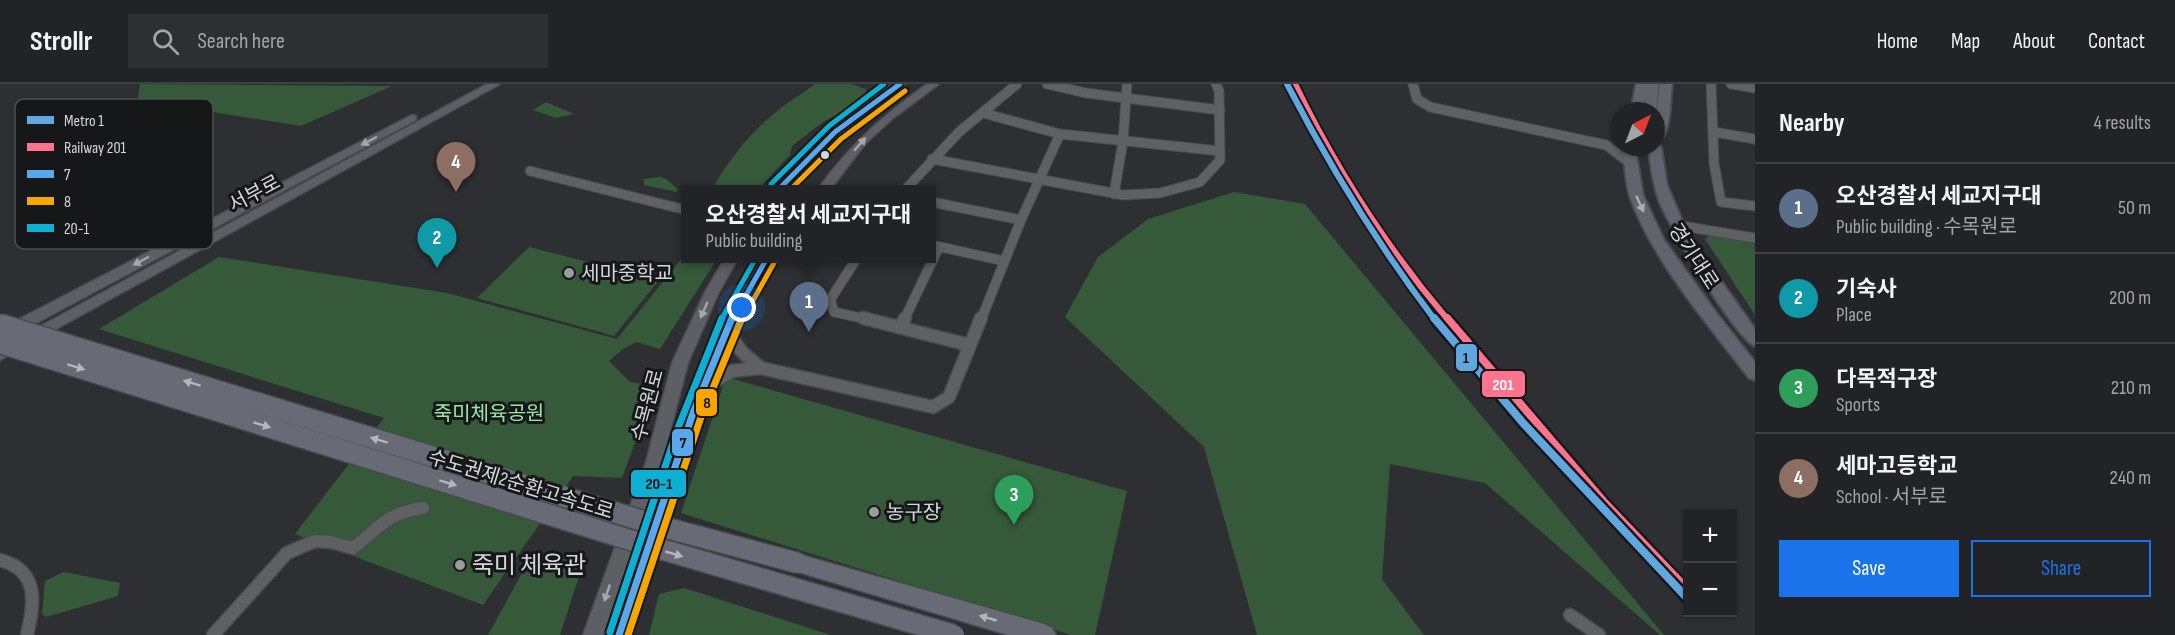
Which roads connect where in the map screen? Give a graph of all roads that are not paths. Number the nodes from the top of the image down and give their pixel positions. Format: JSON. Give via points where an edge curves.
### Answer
{"nodes":[{"id":1,"x":476,"y":84,"type":"edge"},
{"id":2,"x":495,"y":84,"type":"edge"},
{"id":3,"x":934,"y":84,"type":"edge"},
{"id":4,"x":1017,"y":84,"type":"edge"},
{"id":5,"x":1047,"y":84,"type":"edge"},
{"id":6,"x":1127,"y":84,"type":"edge"},
{"id":7,"x":1216,"y":84,"type":"edge"},
{"id":8,"x":1413,"y":84,"type":"edge"},
{"id":9,"x":1631,"y":84,"type":"edge"},
{"id":10,"x":1642,"y":84,"type":"edge"},
{"id":11,"x":1653,"y":84,"type":"edge"},
{"id":12,"x":1666,"y":84,"type":"edge"},
{"id":13,"x":1711,"y":84,"type":"edge"},
{"id":14,"x":1731,"y":84,"type":"edge"},
{"id":15,"x":893,"y":85,"type":"edge"},
{"id":16,"x":1755,"y":88,"type":"edge"},
{"id":17,"x":917,"y":97,"type":"junction"},
{"id":18,"x":1125,"y":98,"type":"junction"},
{"id":19,"x":1628,"y":102,"type":"edge"},
{"id":20,"x":1639,"y":102,"type":"edge"},
{"id":21,"x":1651,"y":102,"type":"edge"},
{"id":22,"x":1664,"y":102,"type":"edge"},
{"id":23,"x":1220,"y":110,"type":"junction"},
{"id":24,"x":983,"y":113,"type":"junction"},
{"id":25,"x":1714,"y":132,"type":"junction"},
{"id":26,"x":1060,"y":134,"type":"junction"},
{"id":27,"x":1755,"y":139,"type":"edge"},
{"id":28,"x":1123,"y":141,"type":"junction"},
{"id":29,"x":1611,"y":144,"type":"edge"},
{"id":30,"x":1606,"y":145,"type":"junction"},
{"id":31,"x":373,"y":151,"type":"junction"},
{"id":32,"x":1220,"y":151,"type":"junction"},
{"id":33,"x":1630,"y":156,"type":"edge"},
{"id":34,"x":1655,"y":156,"type":"edge"},
{"id":35,"x":932,"y":159,"type":"junction"},
{"id":36,"x":1630,"y":163,"type":"junction"},
{"id":37,"x":530,"y":171,"type":"dead end"},
{"id":38,"x":1038,"y":180,"type":"junction"},
{"id":39,"x":782,"y":185,"type":"edge"},
{"id":40,"x":826,"y":185,"type":"edge"},
{"id":41,"x":909,"y":185,"type":"edge"},
{"id":42,"x":1114,"y":194,"type":"junction"},
{"id":43,"x":936,"y":203,"type":"edge"},
{"id":44,"x":1755,"y":207,"type":"edge"},
{"id":45,"x":681,"y":209,"type":"edge"},
{"id":46,"x":1021,"y":220,"type":"junction"},
{"id":47,"x":213,"y":223,"type":"edge"},
{"id":48,"x":1677,"y":225,"type":"junction"},
{"id":49,"x":213,"y":237,"type":"edge"},
{"id":50,"x":1755,"y":238,"type":"edge"},
{"id":51,"x":213,"y":245,"type":"edge"},
{"id":52,"x":936,"y":246,"type":"edge"},
{"id":53,"x":164,"y":249,"type":"edge"},
{"id":54,"x":191,"y":249,"type":"edge"},
{"id":55,"x":205,"y":249,"type":"edge"},
{"id":56,"x":1004,"y":261,"type":"junction"},
{"id":57,"x":729,"y":263,"type":"edge"},
{"id":58,"x":764,"y":263,"type":"edge"},
{"id":59,"x":854,"y":263,"type":"edge"},
{"id":60,"x":929,"y":263,"type":"edge"},
{"id":61,"x":0,"y":324,"type":"edge"},
{"id":62,"x":901,"y":326,"type":"junction"},
{"id":63,"x":726,"y":330,"type":"junction"},
{"id":64,"x":0,"y":336,"type":"edge"},
{"id":65,"x":1755,"y":340,"type":"edge"},
{"id":66,"x":0,"y":343,"type":"edge"},
{"id":67,"x":969,"y":345,"type":"junction"},
{"id":68,"x":0,"y":352,"type":"edge"},
{"id":69,"x":46,"y":357,"type":"junction"},
{"id":70,"x":0,"y":364,"type":"edge"},
{"id":71,"x":761,"y":368,"type":"junction"},
{"id":72,"x":1755,"y":374,"type":"edge"},
{"id":73,"x":701,"y":390,"type":"junction"},
{"id":74,"x":423,"y":508,"type":"dead end"},
{"id":75,"x":0,"y":560,"type":"edge"},
{"id":76,"x":1570,"y":615,"type":"dead end"},
{"id":77,"x":27,"y":635,"type":"edge"},
{"id":78,"x":213,"y":635,"type":"edge"},
{"id":79,"x":593,"y":635,"type":"edge"},
{"id":80,"x":619,"y":635,"type":"edge"},
{"id":81,"x":954,"y":635,"type":"edge"},
{"id":82,"x":1044,"y":635,"type":"edge"},
{"id":83,"x":1599,"y":635,"type":"edge"}],
"edges":[{"from":1,"to":47,"type":"main road","name":"서부로","one_way":true},
{"from":2,"to":31,"type":"main road","name":"서부로"},
{"from":3,"to":17,"type":"main road"},
{"from":4,"to":24,"type":"street"},
{"from":5,"to":18,"type":"street"},
{"from":6,"to":18,"type":"street"},
{"from":7,"to":23,"type":"street"},
{"from":8,"to":30,"type":"street","via":[[1414,98],[1430,107]]},
{"from":9,"to":19,"type":"main road"},
{"from":10,"to":20,"type":"main road"},
{"from":11,"to":21,"type":"main road"},
{"from":12,"to":22,"type":"main road"},
{"from":13,"to":25,"type":"street"},
{"from":14,"to":16,"type":"street"},
{"from":15,"to":17,"type":"main road"},
{"from":15,"to":39,"type":"main road","via":[[822,144]]},
{"from":40,"to":17,"type":"main road","one_way":true,"via":[[861,142]]},
{"from":18,"to":23,"type":"street"},
{"from":18,"to":28,"type":"street"},
{"from":23,"to":32,"type":"street"},
{"from":24,"to":26,"type":"street"},
{"from":24,"to":35,"type":"street"},
{"from":25,"to":27,"type":"street"},
{"from":25,"to":44,"type":"street","via":[[1714,163],[1721,202]]},
{"from":26,"to":28,"type":"street"},
{"from":26,"to":38,"type":"street"},
{"from":28,"to":32,"type":"street"},
{"from":28,"to":42,"type":"street"},
{"from":29,"to":30,"type":"street"},
{"from":30,"to":36,"type":"street"},
{"from":31,"to":49,"type":"main road","name":"서부로"},
{"from":31,"to":51,"type":"main road"},
{"from":32,"to":42,"type":"street","via":[[1220,160],[1200,182],[1160,193]]},
{"from":33,"to":36,"type":"main road","name":"경기대로"},
{"from":34,"to":48,"type":"main road","name":"경기대로","via":[[1664,200]]},
{"from":35,"to":38,"type":"street"},
{"from":35,"to":41,"type":"street"},
{"from":36,"to":72,"type":"main road","name":"경기대로","one_way":true,"via":[[1636,195],[1657,241]]},
{"from":37,"to":45,"type":"street"},
{"from":38,"to":42,"type":"street"},
{"from":38,"to":46,"type":"street"},
{"from":43,"to":46,"type":"street"},
{"from":46,"to":56,"type":"street"},
{"from":48,"to":50,"type":"street"},
{"from":48,"to":65,"type":"main road","name":"경기대로"},
{"from":52,"to":56,"type":"street"},
{"from":53,"to":64,"type":"main road","name":"서부로","one_way":true},
{"from":54,"to":68,"type":"main road","name":"서부로"},
{"from":55,"to":70,"type":"main road"},
{"from":56,"to":67,"type":"street"},
{"from":57,"to":79,"type":"main road","name":"수목원로","one_way":true,"via":[[680,363],[654,462]]},
{"from":58,"to":63,"type":"main road"},
{"from":59,"to":62,"type":"street","via":[[830,300],[834,312]]},
{"from":60,"to":62,"type":"street"},
{"from":82,"to":61,"type":"highway","name":"수도권제2순환고속도로","one_way":true,"bridge":true,"via":[[798,562],[656,525]]},
{"from":62,"to":67,"type":"street"},
{"from":63,"to":71,"type":"street"},
{"from":63,"to":73,"type":"main road"},
{"from":66,"to":69,"type":"highway","name":"수도권제2순환고속도로","bridge":true},
{"from":67,"to":71,"type":"street","via":[[949,397],[933,407]]},
{"from":68,"to":69,"type":"highway","bridge":true},
{"from":69,"to":81,"type":"highway","name":"수도권제2순환고속도로","one_way":true,"bridge":true,"via":[[630,540]]},
{"from":71,"to":73,"type":"street","via":[[732,371]]},
{"from":73,"to":80,"type":"main road"},
{"from":74,"to":78,"type":"street","via":[[401,510],[388,517],[353,548],[315,541],[287,553]]},
{"from":75,"to":77,"type":"street","via":[[28,573],[32,585]]},
{"from":76,"to":83,"type":"street"}]}
